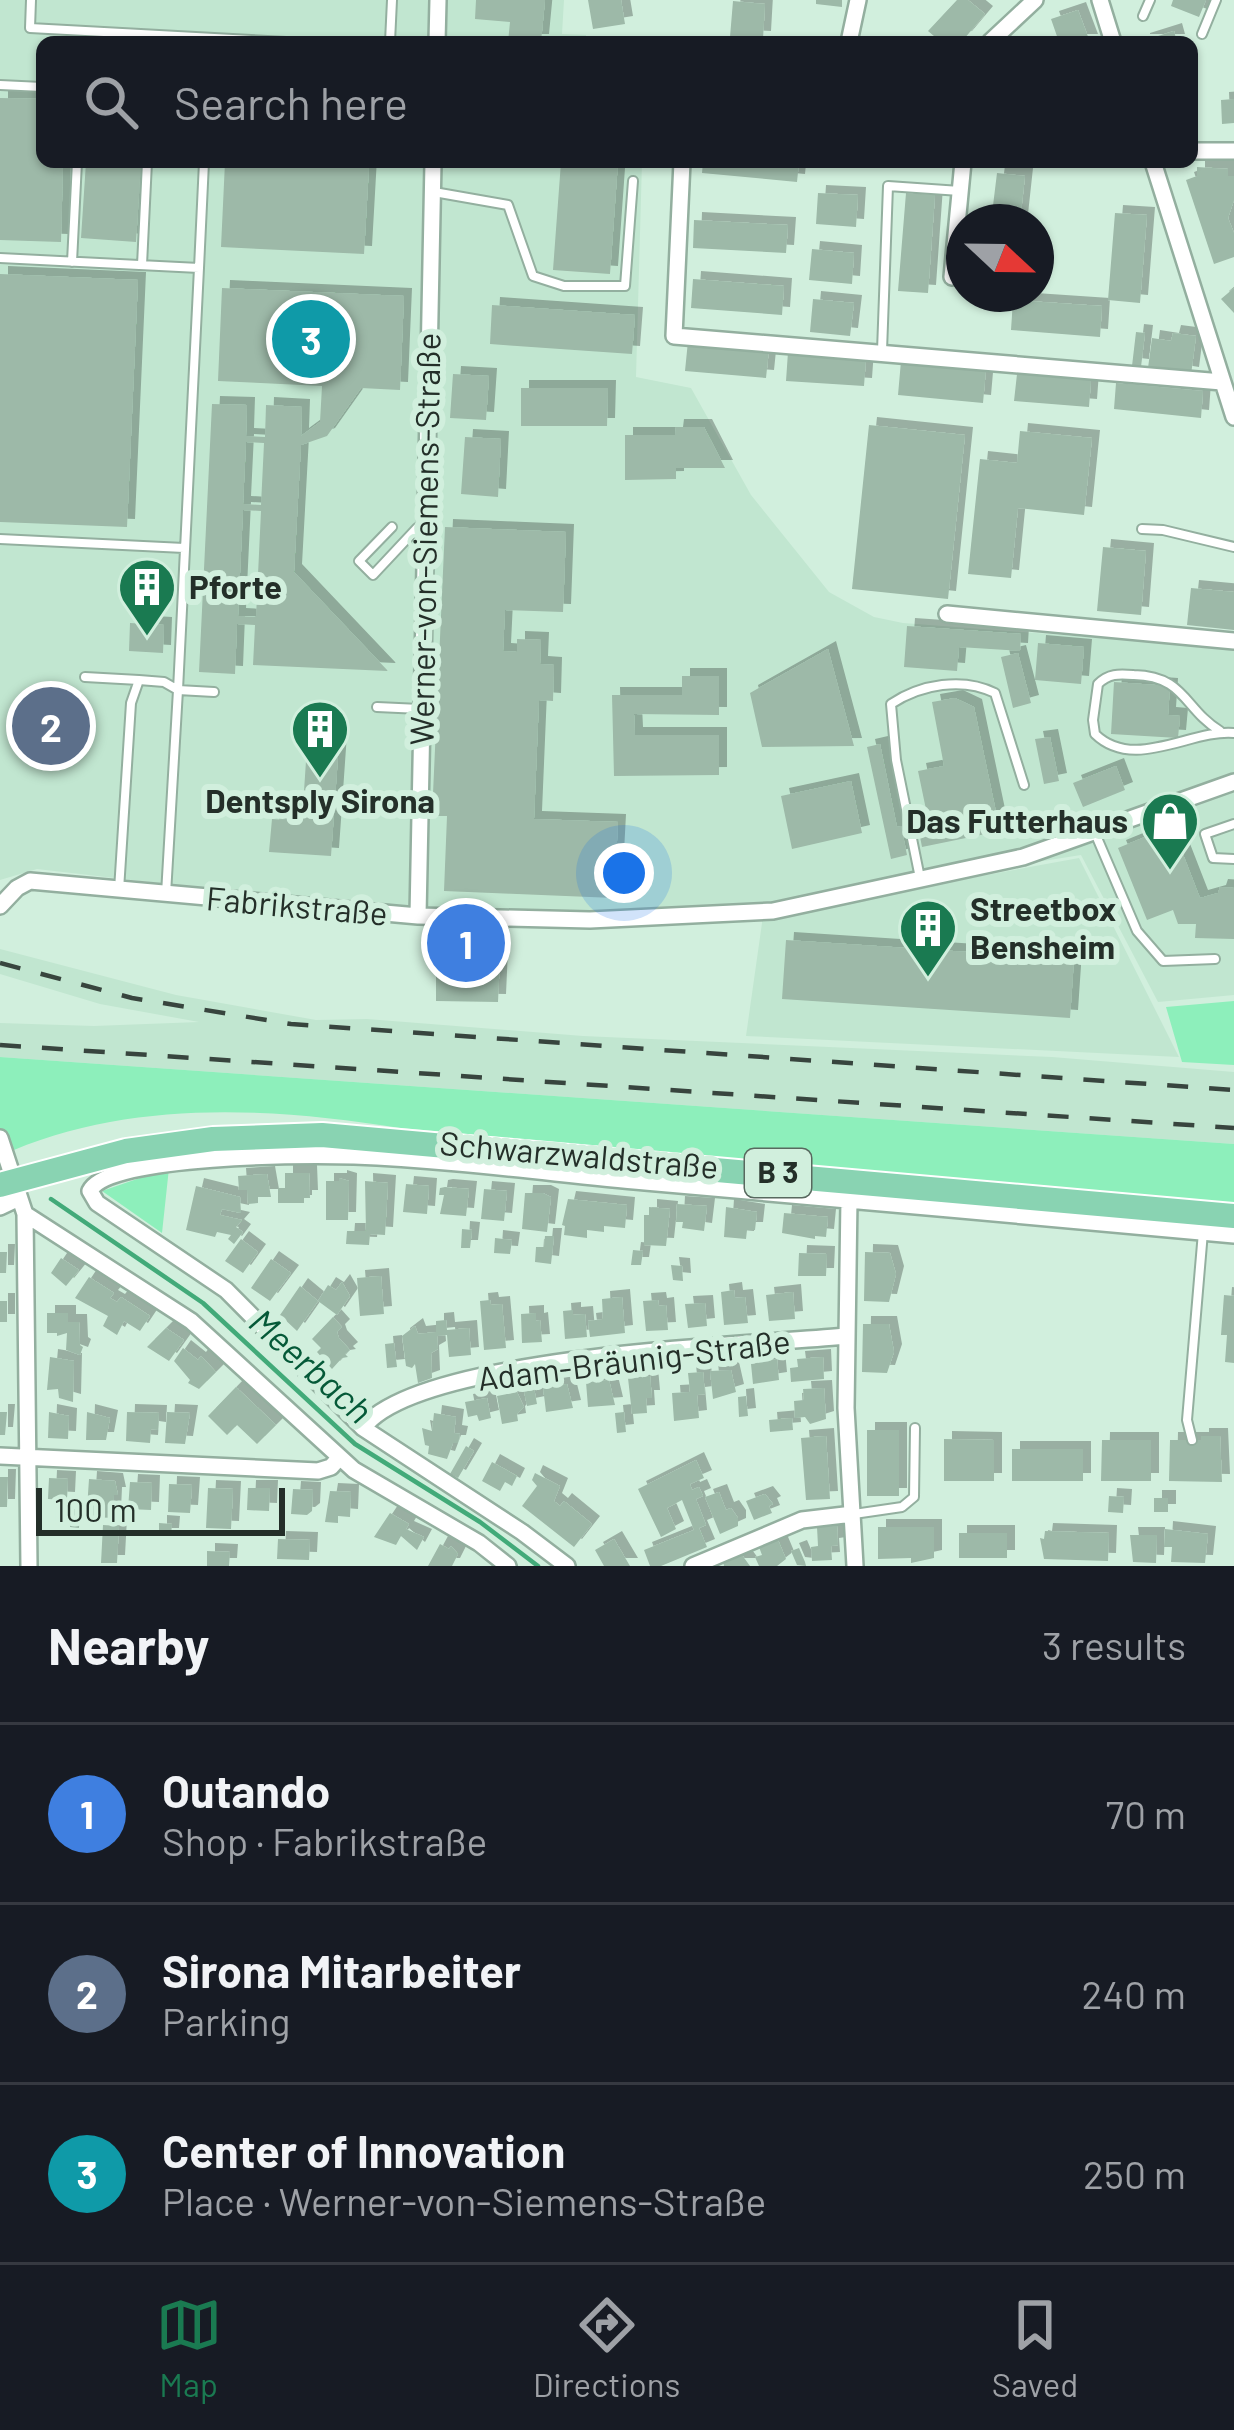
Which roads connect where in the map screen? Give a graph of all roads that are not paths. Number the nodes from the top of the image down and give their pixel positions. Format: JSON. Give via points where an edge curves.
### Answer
{"nodes":[{"id":1,"x":31,"y":0,"type":"edge"},
{"id":2,"x":392,"y":0,"type":"edge"},
{"id":3,"x":438,"y":0,"type":"edge"},
{"id":4,"x":858,"y":0,"type":"edge"},
{"id":5,"x":1035,"y":0,"type":"edge"},
{"id":6,"x":1100,"y":0,"type":"edge"},
{"id":7,"x":1150,"y":0,"type":"edge"},
{"id":8,"x":1216,"y":0,"type":"edge"},
{"id":9,"x":1143,"y":16,"type":"dead end"},
{"id":10,"x":1202,"y":34,"type":"dead end"},
{"id":11,"x":176,"y":36,"type":"edge"},
{"id":12,"x":390,"y":36,"type":"edge"},
{"id":13,"x":437,"y":36,"type":"edge"},
{"id":14,"x":850,"y":36,"type":"edge"},
{"id":15,"x":996,"y":36,"type":"edge"},
{"id":16,"x":1111,"y":36,"type":"edge"},
{"id":17,"x":0,"y":85,"type":"edge"},
{"id":18,"x":36,"y":87,"type":"edge"},
{"id":19,"x":1198,"y":151,"type":"edge"},
{"id":20,"x":1234,"y":151,"type":"edge"},
{"id":21,"x":77,"y":168,"type":"edge"},
{"id":22,"x":147,"y":168,"type":"edge"},
{"id":23,"x":204,"y":168,"type":"edge"},
{"id":24,"x":434,"y":168,"type":"edge"},
{"id":25,"x":682,"y":168,"type":"edge"},
{"id":26,"x":963,"y":168,"type":"edge"},
{"id":27,"x":1155,"y":168,"type":"edge"},
{"id":28,"x":633,"y":181,"type":"dead end"},
{"id":29,"x":961,"y":191,"type":"junction"},
{"id":30,"x":433,"y":192,"type":"junction"},
{"id":31,"x":960,"y":204,"type":"edge"},
{"id":32,"x":0,"y":258,"type":"edge"},
{"id":33,"x":72,"y":262,"type":"junction"},
{"id":34,"x":142,"y":265,"type":"junction"},
{"id":35,"x":199,"y":268,"type":"junction"},
{"id":36,"x":882,"y":352,"type":"junction"},
{"id":37,"x":1222,"y":382,"type":"junction"},
{"id":38,"x":1234,"y":417,"type":"edge"},
{"id":39,"x":392,"y":527,"type":"dead end"},
{"id":40,"x":417,"y":528,"type":"dead end"},
{"id":41,"x":1142,"y":529,"type":"dead end"},
{"id":42,"x":0,"y":539,"type":"edge"},
{"id":43,"x":1234,"y":547,"type":"edge"},
{"id":44,"x":185,"y":548,"type":"junction"},
{"id":45,"x":947,"y":614,"type":"dead end"},
{"id":46,"x":1234,"y":641,"type":"edge"},
{"id":47,"x":85,"y":677,"type":"dead end"},
{"id":48,"x":139,"y":680,"type":"junction"},
{"id":49,"x":178,"y":690,"type":"junction"},
{"id":50,"x":214,"y":692,"type":"dead end"},
{"id":51,"x":377,"y":707,"type":"dead end"},
{"id":52,"x":422,"y":709,"type":"junction"},
{"id":53,"x":1220,"y":731,"type":"junction"},
{"id":54,"x":1234,"y":733,"type":"edge"},
{"id":55,"x":1234,"y":782,"type":"edge"},
{"id":56,"x":1024,"y":785,"type":"dead end"},
{"id":57,"x":1234,"y":824,"type":"edge"},
{"id":58,"x":1095,"y":833,"type":"junction"},
{"id":59,"x":1234,"y":859,"type":"edge"},
{"id":60,"x":920,"y":879,"type":"junction"},
{"id":61,"x":8,"y":885,"type":"edge"},
{"id":62,"x":118,"y":890,"type":"junction"},
{"id":63,"x":166,"y":896,"type":"junction"},
{"id":64,"x":0,"y":906,"type":"edge"},
{"id":65,"x":418,"y":916,"type":"junction"},
{"id":66,"x":1215,"y":959,"type":"dead end"},
{"id":67,"x":0,"y":1138,"type":"edge"},
{"id":68,"x":14,"y":1194,"type":"edge"},
{"id":69,"x":849,"y":1199,"type":"junction"},
{"id":70,"x":0,"y":1207,"type":"edge"},
{"id":71,"x":1234,"y":1216,"type":"edge"},
{"id":72,"x":1204,"y":1222,"type":"junction"},
{"id":73,"x":1234,"y":1234,"type":"edge"},
{"id":74,"x":847,"y":1336,"type":"junction"},
{"id":75,"x":363,"y":1428,"type":"junction"},
{"id":76,"x":915,"y":1428,"type":"dead end"},
{"id":77,"x":1192,"y":1440,"type":"dead end"},
{"id":78,"x":0,"y":1456,"type":"edge"},
{"id":79,"x":28,"y":1458,"type":"junction"},
{"id":80,"x":339,"y":1458,"type":"junction"},
{"id":81,"x":853,"y":1514,"type":"junction"},
{"id":82,"x":29,"y":1566,"type":"edge"},
{"id":83,"x":508,"y":1566,"type":"edge"},
{"id":84,"x":567,"y":1566,"type":"edge"},
{"id":85,"x":693,"y":1566,"type":"edge"},
{"id":86,"x":855,"y":1566,"type":"edge"}],
"edges":[{"from":1,"to":11,"type":"lane","via":[[30,28]]},
{"from":2,"to":12,"type":"lane"},
{"from":3,"to":13,"type":"street"},
{"from":4,"to":14,"type":"street"},
{"from":5,"to":15,"type":"street"},
{"from":6,"to":16,"type":"street"},
{"from":7,"to":9,"type":"lane"},
{"from":8,"to":10,"type":"lane"},
{"from":17,"to":18,"type":"lane"},
{"from":19,"to":20,"type":"street"},
{"from":21,"to":33,"type":"lane"},
{"from":22,"to":34,"type":"lane"},
{"from":23,"to":35,"type":"lane"},
{"from":24,"to":30,"type":"street","name":"Werner-von-Siemens-Straße"},
{"from":25,"to":36,"type":"street","via":[[674,337]]},
{"from":26,"to":29,"type":"street"},
{"from":27,"to":37,"type":"street"},
{"from":28,"to":30,"type":"lane","via":[[625,286],[564,286],[533,276],[508,205]]},
{"from":29,"to":31,"type":"street"},
{"from":29,"to":36,"type":"lane","via":[[888,187]]},
{"from":30,"to":52,"type":"street","name":"Werner-von-Siemens-Straße"},
{"from":32,"to":33,"type":"lane"},
{"from":33,"to":34,"type":"lane"},
{"from":34,"to":35,"type":"lane"},
{"from":35,"to":44,"type":"lane"},
{"from":36,"to":37,"type":"street"},
{"from":37,"to":38,"type":"street"},
{"from":39,"to":40,"type":"lane","via":[[359,561],[373,575]]},
{"from":41,"to":43,"type":"lane"},
{"from":42,"to":44,"type":"lane"},
{"from":44,"to":49,"type":"lane"},
{"from":45,"to":46,"type":"street"},
{"from":47,"to":48,"type":"lane"},
{"from":48,"to":49,"type":"lane"},
{"from":48,"to":62,"type":"lane"},
{"from":49,"to":50,"type":"lane"},
{"from":49,"to":63,"type":"lane"},
{"from":51,"to":52,"type":"lane"},
{"from":52,"to":65,"type":"street","name":"Werner-von-Siemens-Straße"},
{"from":53,"to":53,"type":"lane","via":[[1159,677],[1115,674],[1098,683],[1095,734],[1108,744],[1164,748]]},
{"from":53,"to":54,"type":"lane"},
{"from":55,"to":58,"type":"street","name":"Fabrikstraße"},
{"from":56,"to":60,"type":"lane","via":[[994,693],[971,681],[907,693],[891,704]]},
{"from":57,"to":59,"type":"lane","via":[[1205,834],[1213,858]]},
{"from":58,"to":60,"type":"street","name":"Fabrikstraße"},
{"from":58,"to":66,"type":"lane","via":[[1137,931],[1163,961]]},
{"from":60,"to":65,"type":"street","name":"Fabrikstraße","via":[[772,911],[590,920]]},
{"from":61,"to":62,"type":"street","name":"Fabrikstraße"},
{"from":61,"to":64,"type":"street","name":"Fabrikstraße"},
{"from":62,"to":63,"type":"street","name":"Fabrikstraße"},
{"from":63,"to":65,"type":"street","name":"Fabrikstraße"},
{"from":67,"to":68,"type":"street"},
{"from":68,"to":70,"type":"street","name":"Schwarzwaldstraße"},
{"from":68,"to":72,"type":"main road","name":"Schwarzwaldstraße","number":"B 3","via":[[126,1151],[322,1135]]},
{"from":68,"to":79,"type":"street"},
{"from":68,"to":80,"type":"street","via":[[191,1321]]},
{"from":69,"to":72,"type":"street","name":"Schwarzwaldstraße"},
{"from":69,"to":74,"type":"street"},
{"from":69,"to":75,"type":"street","name":"Schwarzwaldstraße","via":[[358,1156],[232,1158],[101,1178],[90,1191],[97,1203],[226,1290]]},
{"from":71,"to":72,"type":"main road","name":"Schwarzwaldstraße","number":"B 3"},
{"from":72,"to":73,"type":"street","name":"Schwarzwaldstraße"},
{"from":72,"to":77,"type":"lane","via":[[1186,1420]]},
{"from":74,"to":75,"type":"street","name":"Adam-Bräunig-Straße","via":[[550,1363],[444,1383],[379,1409]]},
{"from":74,"to":81,"type":"street"},
{"from":75,"to":84,"type":"street"},
{"from":76,"to":81,"type":"lane","via":[[914,1497],[902,1507]]},
{"from":78,"to":79,"type":"street"},
{"from":79,"to":80,"type":"street","via":[[318,1471]]},
{"from":79,"to":82,"type":"street"},
{"from":80,"to":83,"type":"street"},
{"from":81,"to":85,"type":"street","via":[[802,1520]]},
{"from":81,"to":86,"type":"street"}]}
